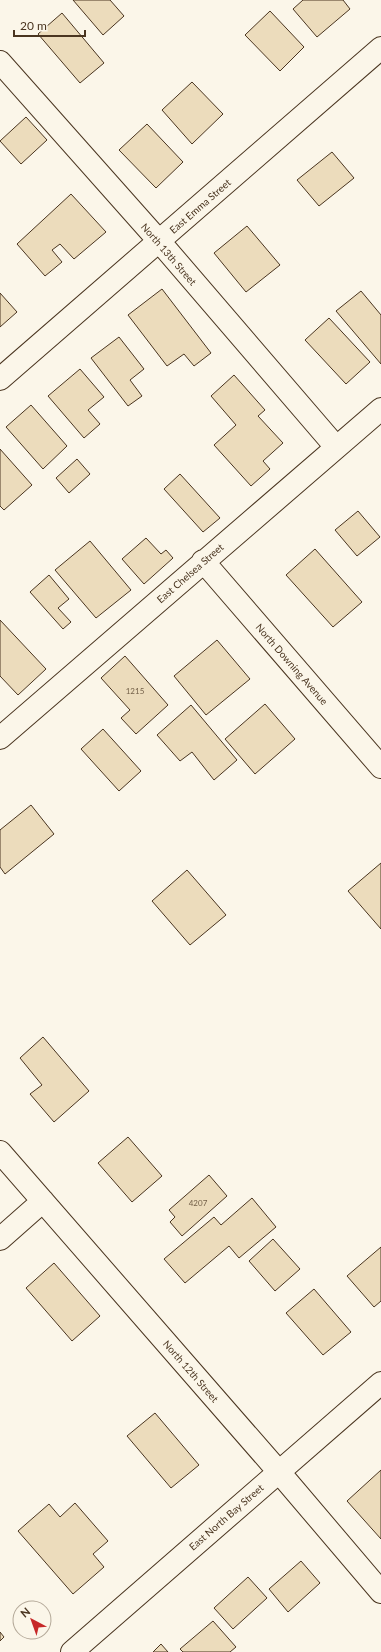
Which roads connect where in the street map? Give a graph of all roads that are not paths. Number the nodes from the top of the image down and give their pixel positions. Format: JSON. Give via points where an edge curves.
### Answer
{"nodes":[{"id":1,"x":381,"y":48,"type":"edge"},
{"id":2,"x":0,"y":62,"type":"edge"},
{"id":3,"x":159,"y":241,"type":"junction"},
{"id":4,"x":0,"y":379,"type":"edge"},
{"id":5,"x":381,"y":409,"type":"edge"},
{"id":6,"x":336,"y":447,"type":"junction"},
{"id":7,"x":203,"y":561,"type":"junction"},
{"id":8,"x":0,"y":738,"type":"edge"},
{"id":9,"x":381,"y":767,"type":"edge"},
{"id":10,"x":0,"y":1152,"type":"edge"},
{"id":11,"x":43,"y":1201,"type":"junction"},
{"id":12,"x":0,"y":1239,"type":"edge"},
{"id":13,"x":381,"y":1383,"type":"edge"},
{"id":14,"x":279,"y":1472,"type":"junction"},
{"id":15,"x":381,"y":1592,"type":"edge"},
{"id":16,"x":72,"y":1652,"type":"edge"}],
"edges":[{"from":1,"to":3,"type":"street","name":"East Emma Street"},
{"from":2,"to":3,"type":"street","name":"North 13th Street"},
{"from":3,"to":4,"type":"street","name":"East Emma Street"},
{"from":3,"to":6,"type":"street","name":"North 13th Street"},
{"from":5,"to":6,"type":"street","name":"East Chelsea Street"},
{"from":6,"to":7,"type":"street","name":"East Chelsea Street"},
{"from":7,"to":8,"type":"street","name":"East Chelsea Street"},
{"from":7,"to":9,"type":"street","name":"North Downing Avenue"},
{"from":10,"to":11,"type":"street","name":"North 12th Street"},
{"from":11,"to":12,"type":"street"},
{"from":11,"to":14,"type":"street","name":"North 12th Street"},
{"from":13,"to":14,"type":"street","name":"East North Bay Street"},
{"from":14,"to":15,"type":"street","name":"North 12th Street"},
{"from":14,"to":16,"type":"street","name":"East North Bay Street"}]}
